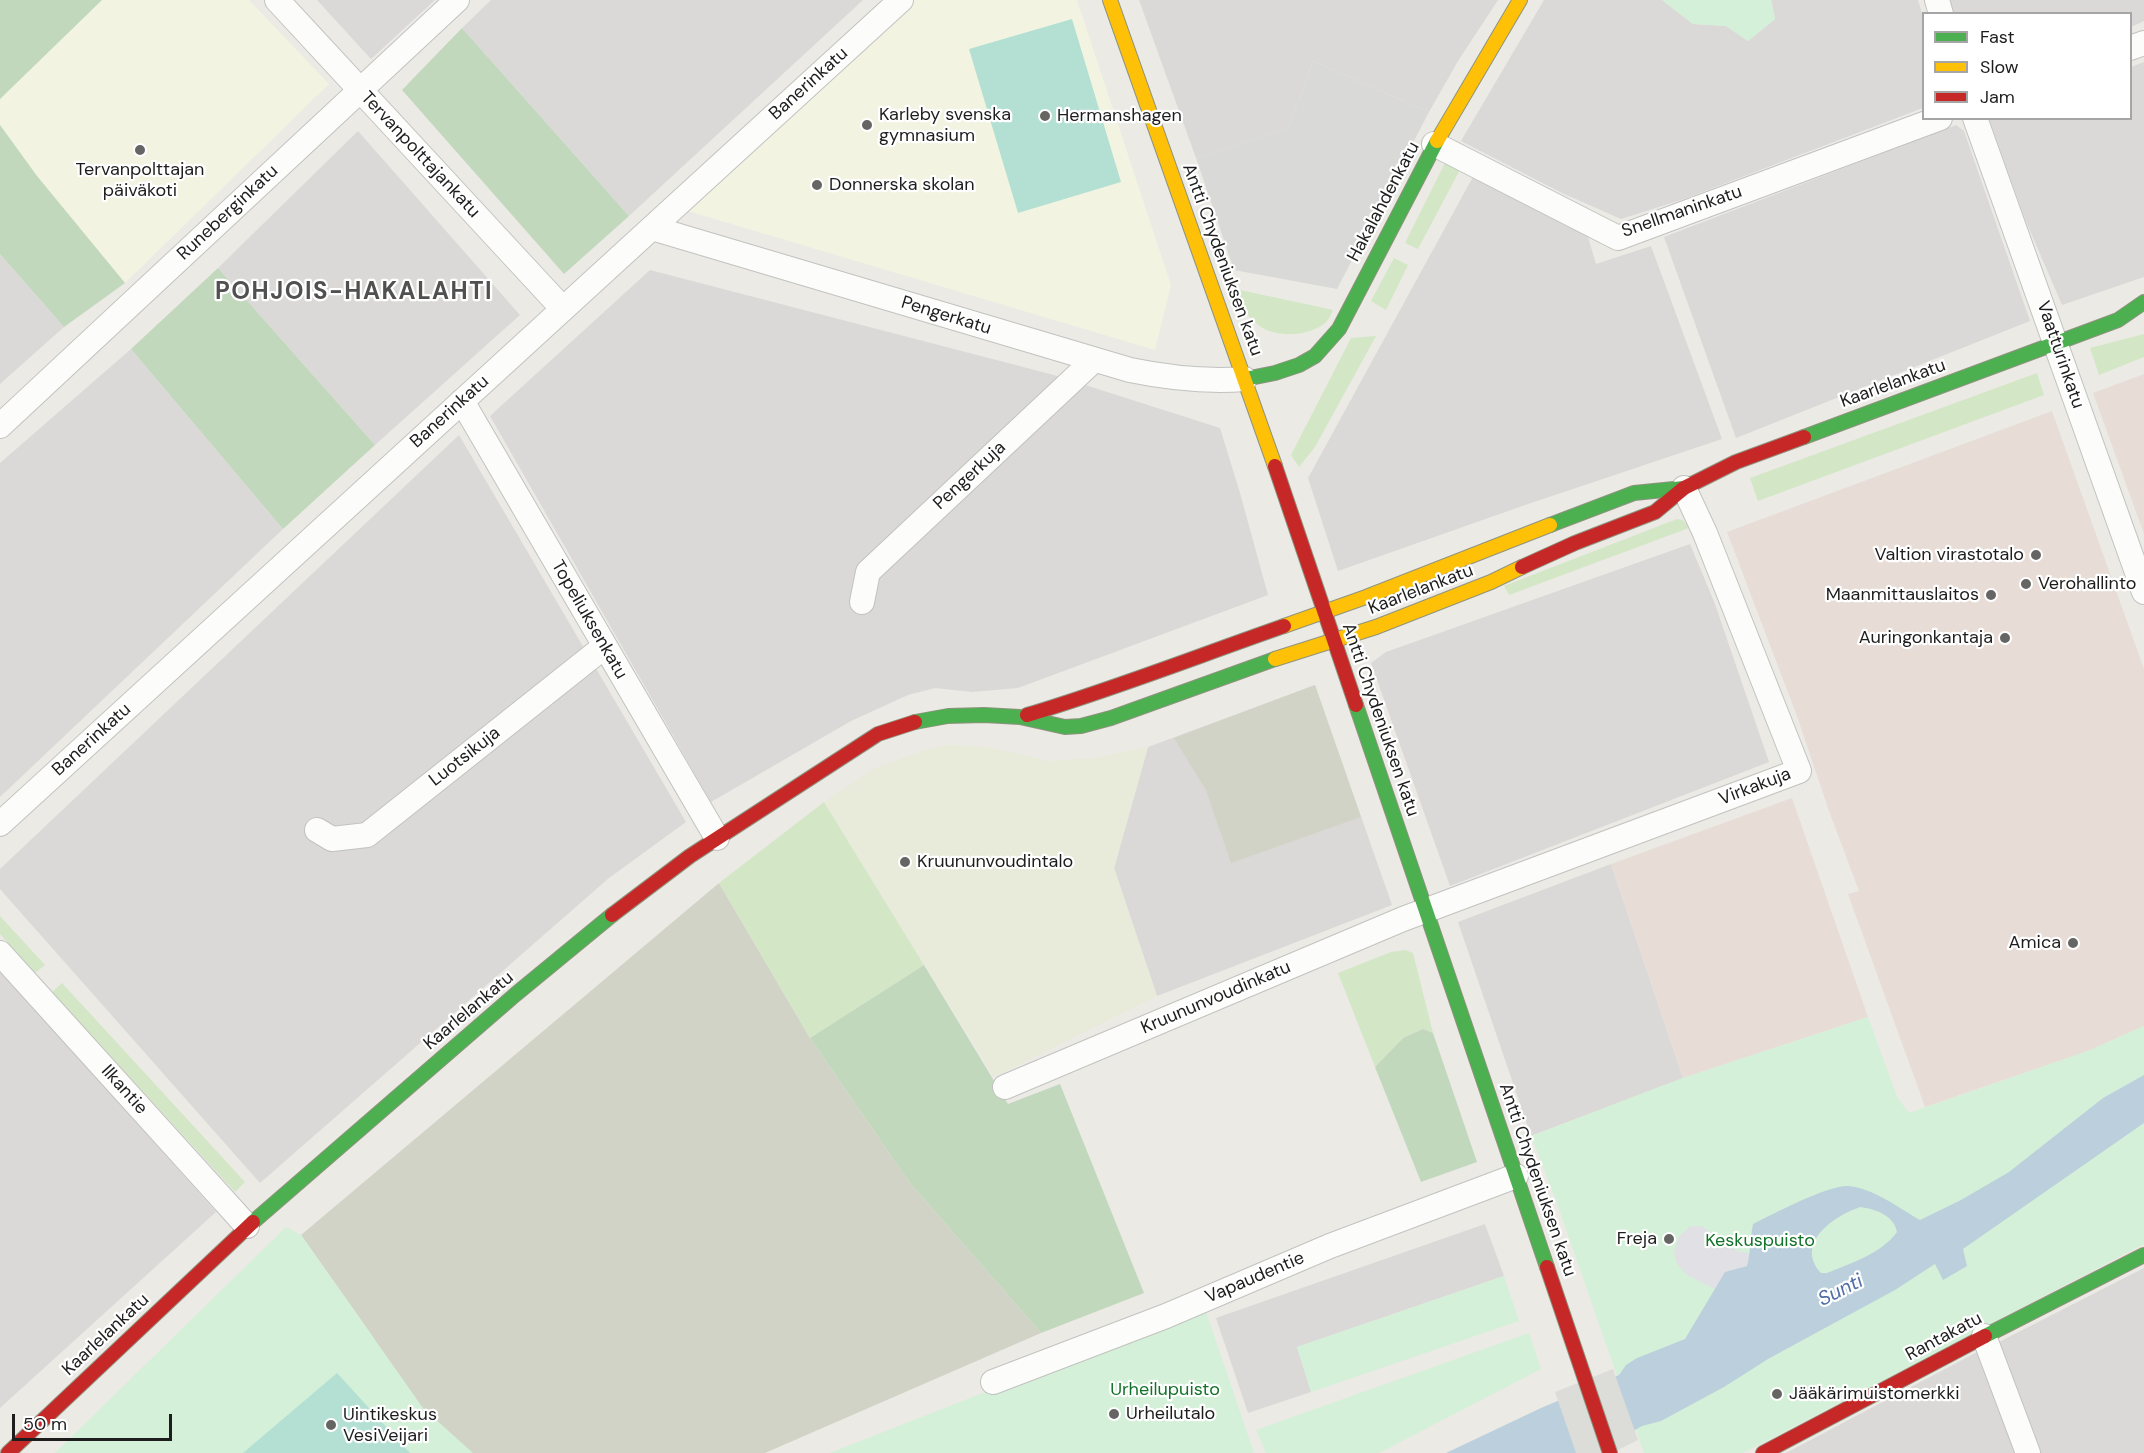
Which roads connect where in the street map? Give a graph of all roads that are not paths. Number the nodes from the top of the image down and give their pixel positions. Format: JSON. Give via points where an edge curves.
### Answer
{"nodes":[{"id":1,"x":277,"y":0,"type":"edge"},
{"id":2,"x":457,"y":0,"type":"edge"},
{"id":3,"x":901,"y":0,"type":"edge"},
{"id":4,"x":1110,"y":0,"type":"edge"},
{"id":5,"x":1516,"y":1,"type":"edge"},
{"id":6,"x":360,"y":90,"type":"junction"},
{"id":7,"x":1935,"y":120,"type":"edge"},
{"id":8,"x":1976,"y":120,"type":"edge"},
{"id":9,"x":1434,"y":144,"type":"junction"},
{"id":10,"x":652,"y":228,"type":"junction"},
{"id":11,"x":2144,"y":302,"type":"edge"},
{"id":12,"x":563,"y":309,"type":"junction"},
{"id":13,"x":2118,"y":320,"type":"junction"},
{"id":14,"x":2144,"y":321,"type":"edge"},
{"id":15,"x":2056,"y":343,"type":"junction"},
{"id":16,"x":1094,"y":360,"type":"junction"},
{"id":17,"x":1245,"y":379,"type":"junction"},
{"id":18,"x":462,"y":401,"type":"junction"},
{"id":19,"x":0,"y":426,"type":"edge"},
{"id":20,"x":1684,"y":488,"type":"junction"},
{"id":21,"x":2144,"y":592,"type":"edge"},
{"id":22,"x":862,"y":602,"type":"dead end"},
{"id":23,"x":1324,"y":611,"type":"junction"},
{"id":24,"x":1334,"y":640,"type":"junction"},
{"id":25,"x":605,"y":646,"type":"junction"},
{"id":26,"x":1020,"y":717,"type":"junction"},
{"id":27,"x":0,"y":825,"type":"edge"},
{"id":28,"x":317,"y":830,"type":"dead end"},
{"id":29,"x":717,"y":838,"type":"junction"},
{"id":30,"x":1426,"y":910,"type":"junction"},
{"id":31,"x":0,"y":953,"type":"edge"},
{"id":32,"x":1005,"y":1087,"type":"dead end"},
{"id":33,"x":1516,"y":1176,"type":"junction"},
{"id":34,"x":247,"y":1226,"type":"junction"},
{"id":35,"x":2144,"y":1255,"type":"edge"},
{"id":36,"x":1984,"y":1336,"type":"junction"},
{"id":37,"x":993,"y":1382,"type":"dead end"},
{"id":38,"x":8,"y":1453,"type":"edge"},
{"id":39,"x":1611,"y":1453,"type":"edge"},
{"id":40,"x":1763,"y":1453,"type":"edge"},
{"id":41,"x":2028,"y":1453,"type":"edge"}],
"edges":[{"from":1,"to":6,"type":"street","name":"Tervanpolttajankatu"},
{"from":2,"to":6,"type":"street","name":"Runeberginkatu"},
{"from":3,"to":10,"type":"street","name":"Banerinkatu"},
{"from":4,"to":17,"type":"main road","name":"Antti Chydeniuksen katu"},
{"from":5,"to":9,"type":"main road","name":"Hakalahdenkatu"},
{"from":6,"to":12,"type":"street","name":"Tervanpolttajankatu"},
{"from":6,"to":19,"type":"street","name":"Runeberginkatu"},
{"from":7,"to":9,"type":"street","name":"Snellmaninkatu","via":[[1618,238]]},
{"from":8,"to":15,"type":"street","name":"Vaatturinkatu"},
{"from":9,"to":17,"type":"main road","name":"Hakalahdenkatu","via":[[1339,330],[1315,356],[1299,365]]},
{"from":10,"to":12,"type":"street","name":"Banerinkatu"},
{"from":10,"to":16,"type":"street","name":"Pengerkatu"},
{"from":11,"to":13,"type":"main road","name":"Kaarlelankatu"},
{"from":12,"to":18,"type":"street","name":"Banerinkatu"},
{"from":13,"to":14,"type":"main road","name":"Kaarlelankatu"},
{"from":13,"to":15,"type":"main road","name":"Kaarlelankatu"},
{"from":15,"to":20,"type":"main road","name":"Kaarlelankatu","via":[[1736,462]]},
{"from":15,"to":21,"type":"street","name":"Vaatturinkatu"},
{"from":16,"to":17,"type":"street","name":"Pengerkatu","via":[[1191,380]]},
{"from":16,"to":22,"type":"street","name":"Pengerkuja","via":[[868,572]]},
{"from":17,"to":23,"type":"main road","name":"Antti Chydeniuksen katu"},
{"from":18,"to":25,"type":"street","name":"Topeliuksenkatu"},
{"from":18,"to":27,"type":"street","name":"Banerinkatu"},
{"from":20,"to":23,"type":"main road","name":"Kaarlelankatu","via":[[1634,493]]},
{"from":20,"to":24,"type":"main road","name":"Kaarlelankatu","via":[[1654,512],[1491,582]]},
{"from":20,"to":30,"type":"street","name":"Virkakuja","via":[[1799,771]]},
{"from":23,"to":24,"type":"main road","name":"Antti Chydeniuksen katu"},
{"from":23,"to":26,"type":"main road","name":"Kaarlelankatu","via":[[1095,695]]},
{"from":24,"to":26,"type":"main road","name":"Kaarlelankatu","via":[[1088,725],[1063,726]]},
{"from":24,"to":30,"type":"main road","name":"Antti Chydeniuksen katu"},
{"from":25,"to":28,"type":"street","name":"Luotsikuja","via":[[366,835],[332,839]]},
{"from":25,"to":29,"type":"street","name":"Topeliuksenkatu"},
{"from":26,"to":29,"type":"main road","name":"Kaarlelankatu","via":[[937,717],[900,725],[862,743]]},
{"from":29,"to":34,"type":"main road","name":"Kaarlelankatu","via":[[624,905]]},
{"from":30,"to":32,"type":"street","name":"Kruununvoudinkatu"},
{"from":30,"to":33,"type":"main road","name":"Antti Chydeniuksen katu"},
{"from":31,"to":34,"type":"street","name":"Ilkantie"},
{"from":33,"to":37,"type":"street","name":"Vapaudentie","via":[[1330,1246],[1166,1316]]},
{"from":33,"to":39,"type":"main road","name":"Antti Chydeniuksen katu"},
{"from":34,"to":38,"type":"main road","name":"Kaarlelankatu"},
{"from":35,"to":36,"type":"main road","name":"Rantakatu"},
{"from":36,"to":40,"type":"main road","name":"Rantakatu"},
{"from":36,"to":41,"type":"street"}]}
